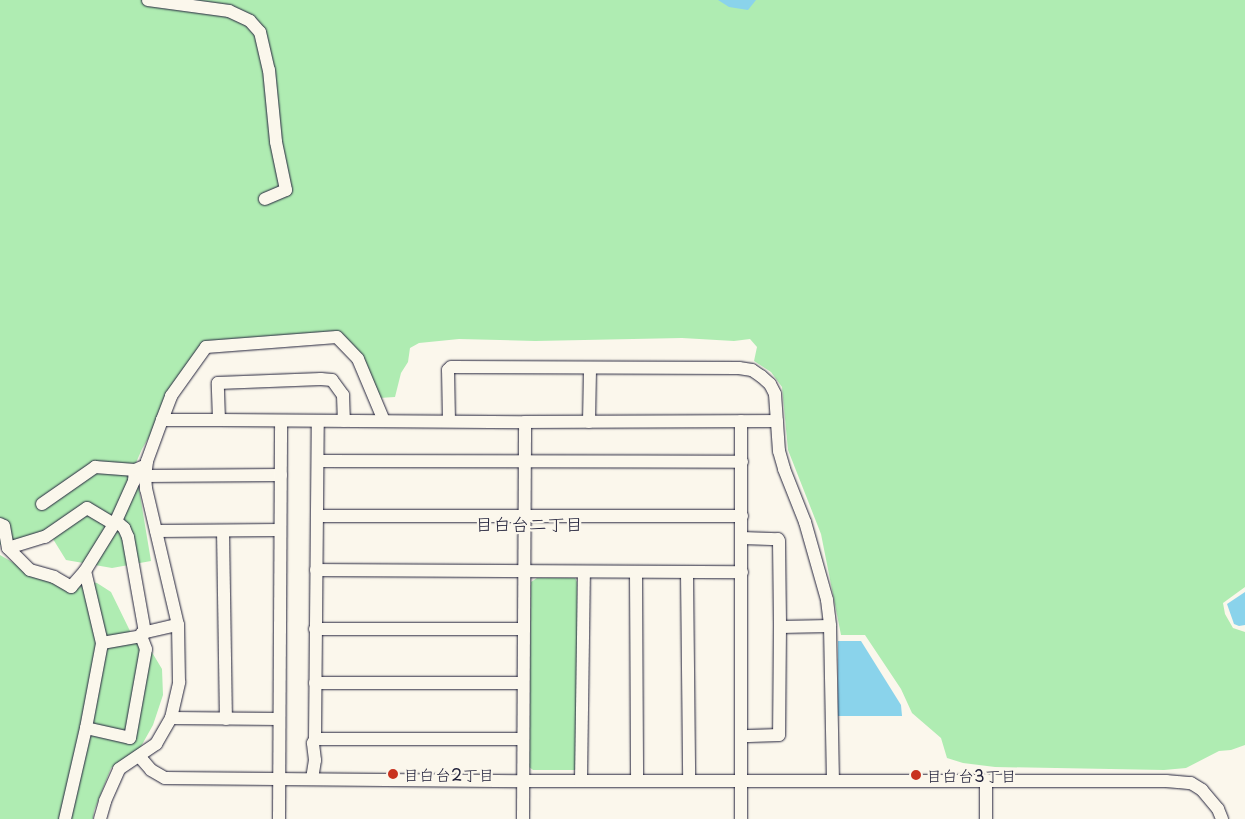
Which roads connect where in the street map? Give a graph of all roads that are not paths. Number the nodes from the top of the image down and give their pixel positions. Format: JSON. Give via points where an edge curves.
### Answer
{"nodes":[{"id":1,"x":148,"y":0,"type":"edge"},
{"id":2,"x":265,"y":199,"type":"dead end"},
{"id":3,"x":590,"y":368,"type":"junction"},
{"id":4,"x":162,"y":420,"type":"junction"},
{"id":5,"x":218,"y":420,"type":"junction"},
{"id":6,"x":281,"y":421,"type":"junction"},
{"id":7,"x":318,"y":421,"type":"junction"},
{"id":8,"x":344,"y":421,"type":"junction"},
{"id":9,"x":384,"y":421,"type":"junction"},
{"id":10,"x":449,"y":421,"type":"junction"},
{"id":11,"x":777,"y":421,"type":"junction"},
{"id":12,"x":524,"y":422,"type":"junction"},
{"id":13,"x":589,"y":422,"type":"junction"},
{"id":14,"x":742,"y":422,"type":"junction"},
{"id":15,"x":318,"y":462,"type":"junction"},
{"id":16,"x":742,"y":462,"type":"junction"},
{"id":17,"x":525,"y":463,"type":"junction"},
{"id":18,"x":142,"y":470,"type":"junction"},
{"id":19,"x":281,"y":475,"type":"junction"},
{"id":20,"x":42,"y":504,"type":"dead end"},
{"id":21,"x":317,"y":516,"type":"junction"},
{"id":22,"x":525,"y":516,"type":"junction"},
{"id":23,"x":742,"y":516,"type":"junction"},
{"id":24,"x":115,"y":523,"type":"junction"},
{"id":25,"x":0,"y":524,"type":"edge"},
{"id":26,"x":280,"y":530,"type":"junction"},
{"id":27,"x":156,"y":531,"type":"junction"},
{"id":28,"x":223,"y":531,"type":"junction"},
{"id":29,"x":742,"y":538,"type":"junction"},
{"id":30,"x":8,"y":548,"type":"junction"},
{"id":31,"x":316,"y":570,"type":"junction"},
{"id":32,"x":85,"y":571,"type":"junction"},
{"id":33,"x":584,"y":572,"type":"junction"},
{"id":34,"x":687,"y":572,"type":"junction"},
{"id":35,"x":742,"y":572,"type":"junction"},
{"id":36,"x":526,"y":573,"type":"junction"},
{"id":37,"x":636,"y":573,"type":"junction"},
{"id":38,"x":178,"y":625,"type":"junction"},
{"id":39,"x":830,"y":626,"type":"junction"},
{"id":40,"x":780,"y":627,"type":"junction"},
{"id":41,"x":315,"y":629,"type":"junction"},
{"id":42,"x":524,"y":629,"type":"junction"},
{"id":43,"x":143,"y":634,"type":"junction"},
{"id":44,"x":102,"y":643,"type":"junction"},
{"id":45,"x":315,"y":683,"type":"junction"},
{"id":46,"x":523,"y":683,"type":"junction"},
{"id":47,"x":171,"y":718,"type":"junction"},
{"id":48,"x":226,"y":719,"type":"junction"},
{"id":49,"x":279,"y":719,"type":"junction"},
{"id":50,"x":86,"y":728,"type":"junction"},
{"id":51,"x":742,"y":736,"type":"junction"},
{"id":52,"x":315,"y":739,"type":"junction"},
{"id":53,"x":523,"y":739,"type":"junction"},
{"id":54,"x":139,"y":756,"type":"junction"},
{"id":55,"x":279,"y":779,"type":"junction"},
{"id":56,"x":312,"y":779,"type":"junction"},
{"id":57,"x":832,"y":780,"type":"junction"},
{"id":58,"x":986,"y":780,"type":"junction"},
{"id":59,"x":524,"y":781,"type":"junction"},
{"id":60,"x":581,"y":781,"type":"junction"},
{"id":61,"x":689,"y":781,"type":"junction"},
{"id":62,"x":742,"y":781,"type":"junction"},
{"id":63,"x":637,"y":782,"type":"junction"},
{"id":64,"x":65,"y":819,"type":"edge"},
{"id":65,"x":100,"y":819,"type":"edge"},
{"id":66,"x":279,"y":819,"type":"edge"},
{"id":67,"x":524,"y":819,"type":"edge"},
{"id":68,"x":741,"y":819,"type":"edge"},
{"id":69,"x":986,"y":819,"type":"edge"},
{"id":70,"x":1222,"y":819,"type":"edge"}],
"edges":[{"from":1,"to":2,"type":"street","via":[[229,11],[250,21],[260,32],[269,70],[276,142],[286,190]]},
{"from":3,"to":10,"type":"street","via":[[451,367],[448,370]]},
{"from":3,"to":11,"type":"street","via":[[752,370],[770,384],[775,394]]},
{"from":3,"to":13,"type":"street"},
{"from":4,"to":5,"type":"street"},
{"from":4,"to":9,"type":"street","via":[[172,396],[206,347],[337,338],[358,359]]},
{"from":4,"to":18,"type":"street"},
{"from":5,"to":6,"type":"street"},
{"from":5,"to":8,"type":"street","via":[[218,383],[322,379],[332,380],[343,395]]},
{"from":6,"to":7,"type":"street"},
{"from":6,"to":19,"type":"street"},
{"from":7,"to":8,"type":"street"},
{"from":7,"to":15,"type":"street"},
{"from":8,"to":9,"type":"street"},
{"from":9,"to":10,"type":"street"},
{"from":10,"to":12,"type":"street"},
{"from":11,"to":14,"type":"street"},
{"from":11,"to":39,"type":"street","via":[[779,451],[805,522],[827,600]]},
{"from":12,"to":13,"type":"street"},
{"from":12,"to":17,"type":"street"},
{"from":13,"to":14,"type":"street"},
{"from":14,"to":16,"type":"street"},
{"from":15,"to":17,"type":"street"},
{"from":15,"to":21,"type":"street"},
{"from":16,"to":17,"type":"street"},
{"from":16,"to":23,"type":"street"},
{"from":17,"to":22,"type":"street"},
{"from":18,"to":19,"type":"street"},
{"from":18,"to":20,"type":"street","via":[[95,467]]},
{"from":18,"to":24,"type":"street"},
{"from":18,"to":27,"type":"street"},
{"from":19,"to":26,"type":"street"},
{"from":21,"to":22,"type":"street"},
{"from":21,"to":31,"type":"street"},
{"from":22,"to":23,"type":"street"},
{"from":22,"to":36,"type":"street"},
{"from":23,"to":29,"type":"street"},
{"from":24,"to":30,"type":"street","via":[[87,508],[45,537]]},
{"from":24,"to":32,"type":"street"},
{"from":24,"to":43,"type":"street","via":[[124,528],[128,537]]},
{"from":25,"to":30,"type":"street","via":[[4,526]]},
{"from":26,"to":28,"type":"street"},
{"from":26,"to":49,"type":"street"},
{"from":27,"to":28,"type":"street"},
{"from":27,"to":38,"type":"street"},
{"from":28,"to":48,"type":"street"},
{"from":29,"to":35,"type":"street"},
{"from":29,"to":40,"type":"street","via":[[778,538]]},
{"from":30,"to":32,"type":"street","via":[[30,570],[54,577],[71,587]]},
{"from":31,"to":36,"type":"street"},
{"from":31,"to":41,"type":"street"},
{"from":32,"to":44,"type":"street"},
{"from":33,"to":36,"type":"street"},
{"from":33,"to":37,"type":"street"},
{"from":33,"to":60,"type":"street"},
{"from":34,"to":35,"type":"street"},
{"from":34,"to":37,"type":"street"},
{"from":34,"to":61,"type":"street"},
{"from":35,"to":51,"type":"street"},
{"from":36,"to":42,"type":"street"},
{"from":37,"to":63,"type":"street"},
{"from":38,"to":43,"type":"street"},
{"from":38,"to":47,"type":"street","via":[[179,682]]},
{"from":39,"to":40,"type":"street"},
{"from":39,"to":57,"type":"street"},
{"from":40,"to":51,"type":"street","via":[[779,735]]},
{"from":41,"to":42,"type":"street"},
{"from":41,"to":45,"type":"street"},
{"from":42,"to":46,"type":"street"},
{"from":43,"to":44,"type":"street"},
{"from":43,"to":50,"type":"street","via":[[146,649],[130,738]]},
{"from":44,"to":50,"type":"street"},
{"from":45,"to":46,"type":"street"},
{"from":45,"to":52,"type":"street"},
{"from":46,"to":53,"type":"street"},
{"from":47,"to":48,"type":"street"},
{"from":47,"to":54,"type":"street","via":[[156,744]]},
{"from":48,"to":49,"type":"street"},
{"from":49,"to":55,"type":"street"},
{"from":50,"to":64,"type":"street"},
{"from":51,"to":62,"type":"street"},
{"from":52,"to":53,"type":"street"},
{"from":52,"to":56,"type":"street"},
{"from":53,"to":59,"type":"street"},
{"from":54,"to":55,"type":"street","via":[[151,770],[165,778]]},
{"from":54,"to":65,"type":"street","via":[[119,769]]},
{"from":55,"to":56,"type":"street"},
{"from":55,"to":66,"type":"street"},
{"from":56,"to":59,"type":"street"},
{"from":57,"to":58,"type":"street"},
{"from":57,"to":62,"type":"street"},
{"from":58,"to":69,"type":"street"},
{"from":58,"to":70,"type":"street","via":[[1191,783],[1210,798]]},
{"from":59,"to":60,"type":"street"},
{"from":59,"to":67,"type":"street"},
{"from":60,"to":63,"type":"street"},
{"from":61,"to":62,"type":"street"},
{"from":61,"to":63,"type":"street"},
{"from":62,"to":68,"type":"street"}]}
